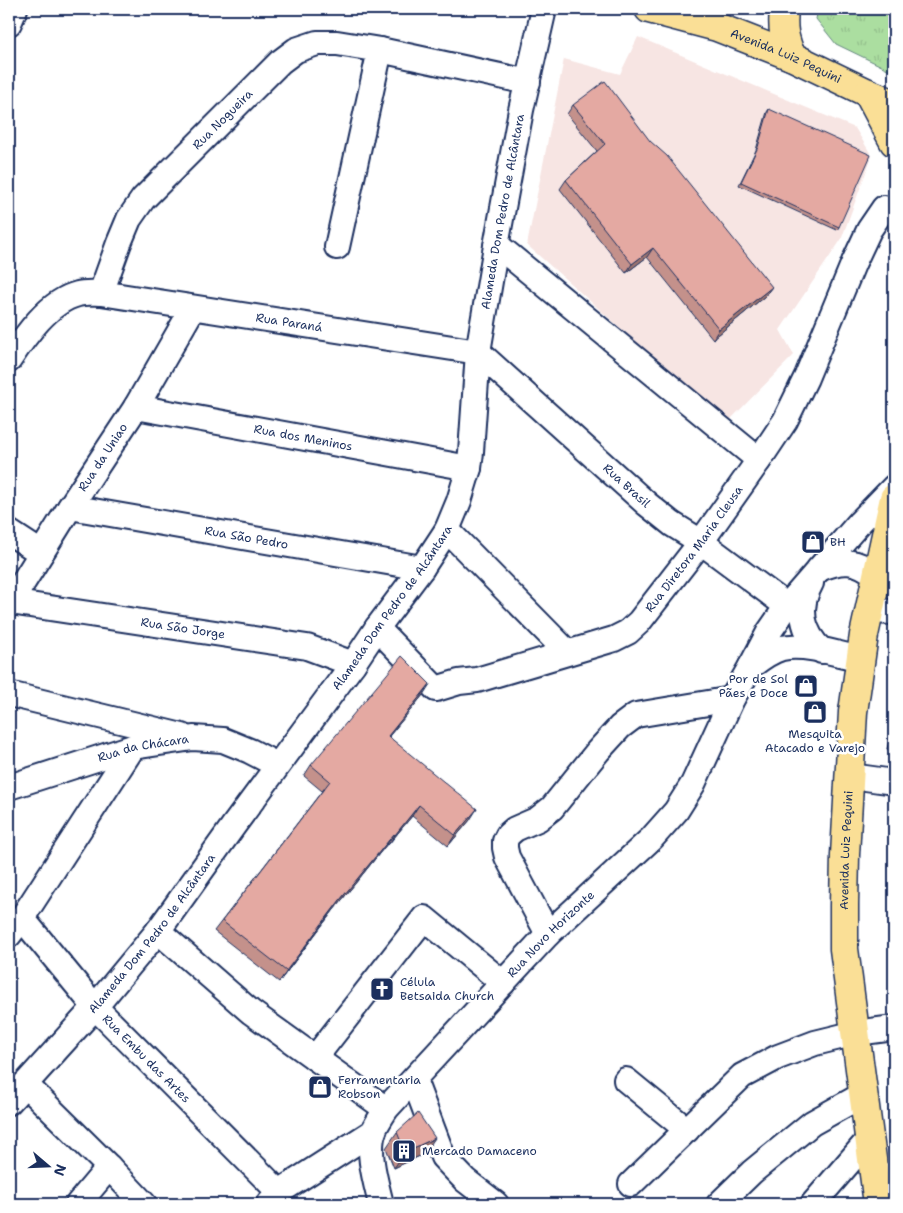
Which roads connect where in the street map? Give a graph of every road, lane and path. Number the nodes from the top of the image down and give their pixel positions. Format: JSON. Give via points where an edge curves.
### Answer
{"nodes":[{"id":1,"x":15,"y":9,"type":"edge"},
{"id":2,"x":544,"y":9,"type":"edge"},
{"id":3,"x":649,"y":9,"type":"edge"},
{"id":4,"x":784,"y":9,"type":"edge"},
{"id":5,"x":9,"y":23,"type":"edge"},
{"id":6,"x":380,"y":50,"type":"junction"},
{"id":7,"x":791,"y":56,"type":"junction"},
{"id":8,"x":528,"y":82,"type":"junction"},
{"id":9,"x":868,"y":94,"type":"junction"},
{"id":10,"x":894,"y":104,"type":"edge"},
{"id":11,"x":894,"y":142,"type":"edge"},
{"id":12,"x":884,"y":208,"type":"dead end"},
{"id":13,"x":496,"y":246,"type":"junction"},
{"id":14,"x":337,"y":247,"type":"dead end"},
{"id":15,"x":101,"y":293,"type":"junction"},
{"id":16,"x":193,"y":308,"type":"junction"},
{"id":17,"x":478,"y":352,"type":"junction"},
{"id":18,"x":9,"y":360,"type":"edge"},
{"id":19,"x":136,"y":407,"type":"junction"},
{"id":20,"x":760,"y":460,"type":"junction"},
{"id":21,"x":469,"y":468,"type":"junction"},
{"id":22,"x":894,"y":500,"type":"edge"},
{"id":23,"x":70,"y":507,"type":"junction"},
{"id":24,"x":447,"y":530,"type":"junction"},
{"id":25,"x":9,"y":532,"type":"edge"},
{"id":26,"x":701,"y":542,"type":"junction"},
{"id":27,"x":41,"y":553,"type":"junction"},
{"id":28,"x":422,"y":568,"type":"junction"},
{"id":29,"x":819,"y":569,"type":"junction"},
{"id":30,"x":876,"y":576,"type":"junction"},
{"id":31,"x":10,"y":604,"type":"edge"},
{"id":32,"x":787,"y":606,"type":"junction"},
{"id":33,"x":882,"y":611,"type":"edge"},
{"id":34,"x":377,"y":628,"type":"junction"},
{"id":35,"x":822,"y":651,"type":"junction"},
{"id":36,"x":567,"y":652,"type":"junction"},
{"id":37,"x":860,"y":659,"type":"junction"},
{"id":38,"x":353,"y":664,"type":"junction"},
{"id":39,"x":751,"y":666,"type":"junction"},
{"id":40,"x":9,"y":694,"type":"edge"},
{"id":41,"x":732,"y":699,"type":"junction"},
{"id":42,"x":193,"y":738,"type":"junction"},
{"id":43,"x":133,"y":747,"type":"junction"},
{"id":44,"x":277,"y":765,"type":"junction"},
{"id":45,"x":850,"y":776,"type":"junction"},
{"id":46,"x":894,"y":782,"type":"edge"},
{"id":47,"x":9,"y":787,"type":"edge"},
{"id":48,"x":15,"y":927,"type":"edge"},
{"id":49,"x":158,"y":931,"type":"junction"},
{"id":50,"x":548,"y":934,"type":"junction"},
{"id":51,"x":503,"y":983,"type":"junction"},
{"id":52,"x":95,"y":1007,"type":"junction"},
{"id":53,"x":894,"y":1028,"type":"edge"},
{"id":54,"x":856,"y":1033,"type":"junction"},
{"id":55,"x":315,"y":1058,"type":"junction"},
{"id":56,"x":414,"y":1080,"type":"junction"},
{"id":57,"x":626,"y":1080,"type":"dead end"},
{"id":58,"x":25,"y":1084,"type":"junction"},
{"id":59,"x":864,"y":1094,"type":"junction"},
{"id":60,"x":9,"y":1102,"type":"edge"},
{"id":61,"x":386,"y":1110,"type":"junction"},
{"id":62,"x":686,"y":1130,"type":"junction"},
{"id":63,"x":374,"y":1131,"type":"junction"},
{"id":64,"x":870,"y":1138,"type":"junction"},
{"id":65,"x":109,"y":1167,"type":"junction"},
{"id":66,"x":884,"y":1176,"type":"edge"},
{"id":67,"x":631,"y":1184,"type":"dead end"},
{"id":68,"x":274,"y":1198,"type":"edge"},
{"id":69,"x":85,"y":1201,"type":"edge"},
{"id":70,"x":144,"y":1204,"type":"edge"},
{"id":71,"x":381,"y":1204,"type":"edge"},
{"id":72,"x":496,"y":1204,"type":"edge"},
{"id":73,"x":719,"y":1204,"type":"edge"},
{"id":74,"x":813,"y":1204,"type":"edge"},
{"id":75,"x":878,"y":1204,"type":"edge"}],
"edges":[{"from":1,"to":5,"type":"street"},
{"from":2,"to":8,"type":"street","name":"Alameda Dom Pedro de Alcântara"},
{"from":3,"to":7,"type":"main road","name":"Avenida Luiz Pequini","via":[[717,27]]},
{"from":4,"to":7,"type":"main road","via":[[783,34]]},
{"from":6,"to":8,"type":"street","name":"Rua Nogueira"},
{"from":6,"to":14,"type":"street"},
{"from":6,"to":15,"type":"street","name":"Rua Nogueira","via":[[317,43],[296,50],[280,62],[143,199],[118,243]]},
{"from":7,"to":9,"type":"main road","name":"Avenida Luiz Pequini"},
{"from":8,"to":13,"type":"street","name":"Alameda Dom Pedro de Alcântara"},
{"from":9,"to":10,"type":"main road","name":"Avenida Luiz Pequini"},
{"from":9,"to":11,"type":"main road"},
{"from":12,"to":20,"type":"street","name":"Rua Diretora Maria Cleusa","via":[[868,230],[785,421]]},
{"from":13,"to":17,"type":"street","name":"Alameda Dom Pedro de Alcântara"},
{"from":13,"to":20,"type":"street"},
{"from":15,"to":16,"type":"street","name":"Rua Paraná"},
{"from":15,"to":18,"type":"street","via":[[80,293],[64,298],[49,309]]},
{"from":16,"to":17,"type":"street","name":"Rua Paraná"},
{"from":16,"to":19,"type":"street","name":"Rua da Uniao"},
{"from":17,"to":21,"type":"street","name":"Alameda Dom Pedro de Alcântara"},
{"from":17,"to":26,"type":"street","name":"Rua Brasil","via":[[647,504]]},
{"from":19,"to":21,"type":"street","name":"Rua dos Meninos"},
{"from":19,"to":23,"type":"street","name":"Rua da Uniao"},
{"from":20,"to":26,"type":"street","name":"Rua Diretora Maria Cleusa"},
{"from":21,"to":24,"type":"street","name":"Alameda Dom Pedro de Alcântara"},
{"from":22,"to":29,"type":"street","name":"Rua Novo Horizonte","via":[[860,522]]},
{"from":22,"to":30,"type":"main road","name":"Avenida Luiz Pequini"},
{"from":23,"to":27,"type":"street","name":"Rua da Uniao"},
{"from":23,"to":28,"type":"street","name":"Rua São Pedro"},
{"from":24,"to":28,"type":"street","name":"Alameda Dom Pedro de Alcântara"},
{"from":24,"to":36,"type":"street"},
{"from":25,"to":27,"type":"street"},
{"from":26,"to":32,"type":"street","name":"Rua Brasil"},
{"from":26,"to":36,"type":"street","name":"Rua Diretora Maria Cleusa","via":[[628,632]]},
{"from":27,"to":31,"type":"street","name":"Rua da Uniao"},
{"from":28,"to":34,"type":"street","name":"Alameda Dom Pedro de Alcântara"},
{"from":29,"to":30,"type":"street","via":[[845,562],[864,567]]},
{"from":29,"to":32,"type":"street","name":"Rua Novo Horizonte"},
{"from":29,"to":35,"type":"street","via":[[809,587],[803,613],[806,630]]},
{"from":30,"to":33,"type":"main road","name":"Avenida Luiz Pequini"},
{"from":31,"to":38,"type":"street","name":"Rua São Jorge","via":[[307,647]]},
{"from":32,"to":39,"type":"street","name":"Rua Novo Horizonte"},
{"from":33,"to":37,"type":"main road","name":"Avenida Luiz Pequini"},
{"from":34,"to":36,"type":"street","name":"Rua Diretora Maria Cleusa","via":[[436,689]]},
{"from":34,"to":38,"type":"street","name":"Alameda Dom Pedro de Alcântara"},
{"from":35,"to":37,"type":"street","name":"Rua Novo Horizonte"},
{"from":35,"to":39,"type":"street","name":"Rua Novo Horizonte","via":[[782,648]]},
{"from":37,"to":45,"type":"main road","name":"Avenida Luiz Pequini"},
{"from":38,"to":44,"type":"street","name":"Alameda Dom Pedro de Alcântara"},
{"from":39,"to":41,"type":"street","name":"Rua Novo Horizonte"},
{"from":40,"to":42,"type":"street"},
{"from":41,"to":50,"type":"street","name":"Rua Novo Horizonte","via":[[693,784],[676,811],[652,838]]},
{"from":41,"to":50,"type":"street","via":[[636,715],[620,727],[552,808],[508,835],[505,841],[507,857]]},
{"from":42,"to":43,"type":"street","name":"Rua da Chácara"},
{"from":42,"to":44,"type":"street","name":"Rua da Chácara","via":[[223,740]]},
{"from":43,"to":47,"type":"street","name":"Rua da Chácara"},
{"from":43,"to":48,"type":"street"},
{"from":44,"to":49,"type":"street","name":"Alameda Dom Pedro de Alcântara"},
{"from":45,"to":46,"type":"street"},
{"from":45,"to":54,"type":"main road","name":"Avenida Luiz Pequini","via":[[843,929]]},
{"from":48,"to":52,"type":"street","name":"Rua Embu das Artes"},
{"from":49,"to":52,"type":"street","name":"Alameda Dom Pedro de Alcântara"},
{"from":49,"to":55,"type":"street","via":[[251,1012]]},
{"from":50,"to":51,"type":"street","name":"Rua Novo Horizonte"},
{"from":51,"to":55,"type":"street","via":[[424,918]]},
{"from":51,"to":56,"type":"street","name":"Rua Novo Horizonte"},
{"from":52,"to":58,"type":"street","name":"Alameda Dom Pedro de Alcântara"},
{"from":52,"to":68,"type":"street","name":"Rua Embu das Artes"},
{"from":53,"to":54,"type":"street"},
{"from":54,"to":59,"type":"main road","name":"Avenida Luiz Pequini"},
{"from":54,"to":62,"type":"street","via":[[815,1043],[742,1076]]},
{"from":55,"to":61,"type":"street"},
{"from":56,"to":61,"type":"street","name":"Rua Novo Horizonte"},
{"from":56,"to":72,"type":"street","via":[[443,1157],[465,1180]]},
{"from":57,"to":62,"type":"street"},
{"from":58,"to":60,"type":"street","name":"Alameda Dom Pedro de Alcântara"},
{"from":58,"to":65,"type":"street"},
{"from":59,"to":64,"type":"main road","name":"Avenida Luiz Pequini"},
{"from":59,"to":73,"type":"street","via":[[812,1123]]},
{"from":61,"to":63,"type":"street","name":"Rua Novo Horizonte"},
{"from":62,"to":67,"type":"street"},
{"from":63,"to":68,"type":"street"},
{"from":63,"to":71,"type":"street","name":"Rua Novo Horizonte","via":[[371,1146]]},
{"from":64,"to":66,"type":"main road","name":"Avenida Luiz Pequini"},
{"from":64,"to":74,"type":"street"},
{"from":65,"to":69,"type":"street"},
{"from":65,"to":70,"type":"street"},
{"from":66,"to":75,"type":"main road","name":"Avenida Luiz Pequini"}]}
